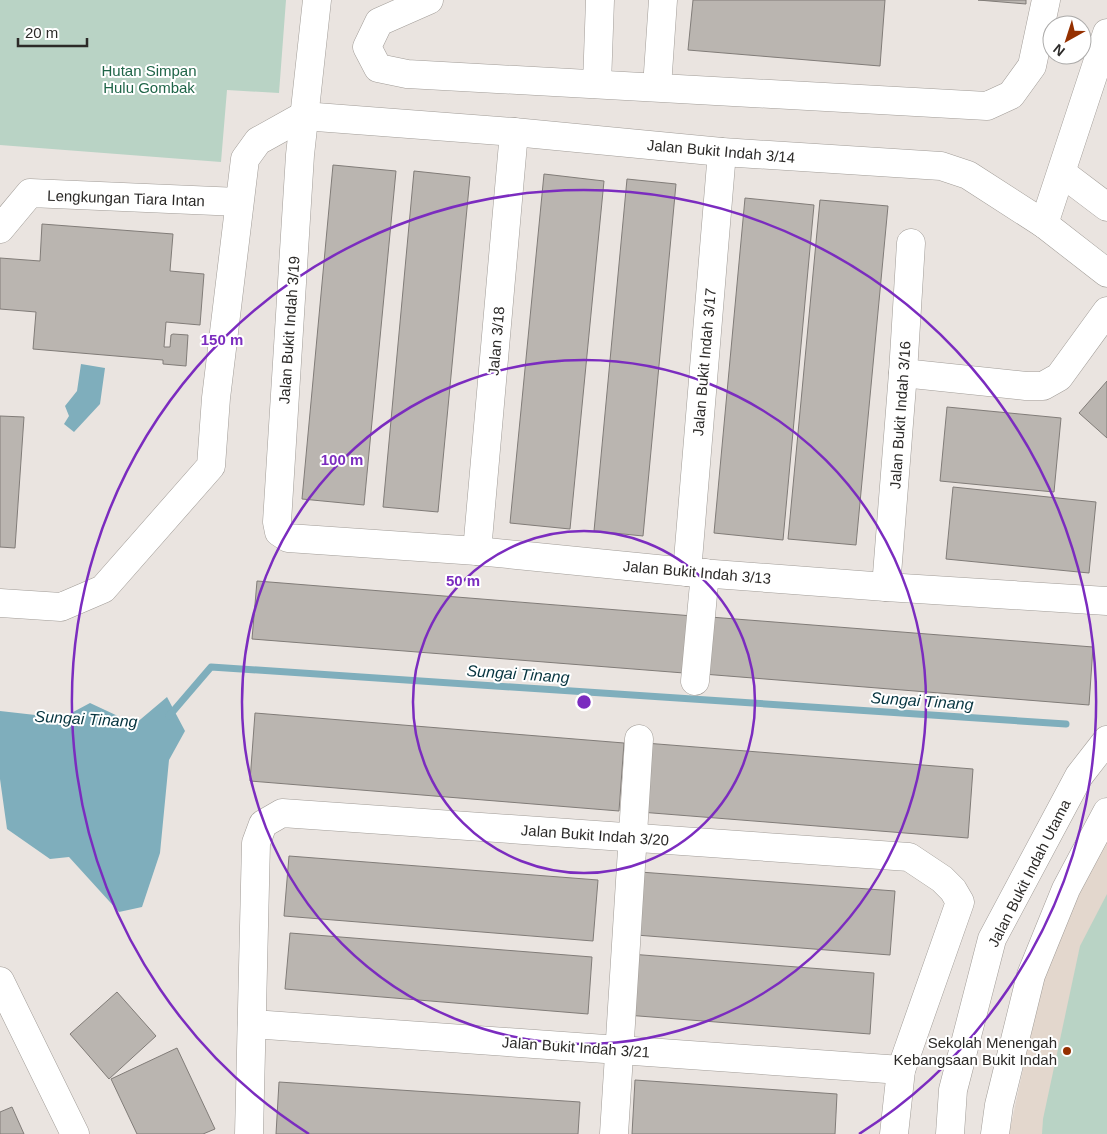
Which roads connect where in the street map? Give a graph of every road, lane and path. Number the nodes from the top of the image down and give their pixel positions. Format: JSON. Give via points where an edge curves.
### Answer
{"nodes":[{"id":1,"x":317,"y":0,"type":"edge"},
{"id":2,"x":429,"y":0,"type":"edge"},
{"id":3,"x":600,"y":0,"type":"edge"},
{"id":4,"x":663,"y":0,"type":"edge"},
{"id":5,"x":1046,"y":0,"type":"edge"},
{"id":6,"x":1107,"y":33,"type":"edge"},
{"id":7,"x":597,"y":84,"type":"junction"},
{"id":8,"x":657,"y":87,"type":"junction"},
{"id":9,"x":303,"y":116,"type":"junction"},
{"id":10,"x":514,"y":132,"type":"junction"},
{"id":11,"x":722,"y":152,"type":"junction"},
{"id":12,"x":1062,"y":173,"type":"junction"},
{"id":13,"x":239,"y":202,"type":"junction"},
{"id":14,"x":1107,"y":207,"type":"edge"},
{"id":15,"x":1044,"y":224,"type":"junction"},
{"id":16,"x":0,"y":229,"type":"edge"},
{"id":17,"x":911,"y":243,"type":"dead end"},
{"id":18,"x":1107,"y":273,"type":"edge"},
{"id":19,"x":1107,"y":311,"type":"edge"},
{"id":20,"x":903,"y":373,"type":"junction"},
{"id":21,"x":288,"y":538,"type":"joint"},
{"id":22,"x":477,"y":551,"type":"junction"},
{"id":23,"x":696,"y":572,"type":"junction"},
{"id":24,"x":886,"y":587,"type":"junction"},
{"id":25,"x":1107,"y":601,"type":"edge"},
{"id":26,"x":0,"y":603,"type":"edge"},
{"id":27,"x":695,"y":681,"type":"dead end"},
{"id":28,"x":639,"y":739,"type":"dead end"},
{"id":29,"x":1107,"y":740,"type":"edge"},
{"id":30,"x":1107,"y":812,"type":"edge"},
{"id":31,"x":633,"y":838,"type":"junction"},
{"id":32,"x":0,"y":981,"type":"edge"},
{"id":33,"x":252,"y":1024,"type":"junction"},
{"id":34,"x":619,"y":1050,"type":"junction"},
{"id":35,"x":901,"y":1070,"type":"junction"},
{"id":36,"x":75,"y":1134,"type":"edge"},
{"id":37,"x":248,"y":1134,"type":"edge"},
{"id":38,"x":614,"y":1134,"type":"edge"},
{"id":39,"x":894,"y":1134,"type":"edge"},
{"id":40,"x":950,"y":1134,"type":"edge"},
{"id":41,"x":995,"y":1134,"type":"edge"}],
"edges":[{"from":1,"to":9,"type":"street","name":"Jalan Bukit Indah 3/19"},
{"from":2,"to":7,"type":"street","via":[[379,22],[367,47],[378,68],[407,74]]},
{"from":3,"to":7,"type":"street"},
{"from":4,"to":8,"type":"street"},
{"from":5,"to":8,"type":"street","via":[[1032,66],[1011,95],[987,106]]},
{"from":6,"to":12,"type":"street"},
{"from":7,"to":8,"type":"street"},
{"from":9,"to":10,"type":"street","name":"Jalan Bukit Indah 3/14"},
{"from":9,"to":13,"type":"street","via":[[258,142],[245,160]]},
{"from":9,"to":21,"type":"street","name":"Jalan Bukit Indah 3/19","via":[[277,522],[279,532]]},
{"from":10,"to":11,"type":"street","name":"Jalan Bukit Indah 3/14"},
{"from":10,"to":22,"type":"street","name":"Jalan 3/18"},
{"from":11,"to":15,"type":"street","name":"Jalan Bukit Indah 3/14","via":[[941,166],[968,175]]},
{"from":11,"to":23,"type":"street","name":"Jalan Bukit Indah 3/17"},
{"from":12,"to":14,"type":"street"},
{"from":12,"to":15,"type":"street"},
{"from":13,"to":16,"type":"street","name":"Lengkungan Tiara Intan","via":[[30,193]]},
{"from":13,"to":26,"type":"street","via":[[211,466],[103,588],[61,607]]},
{"from":15,"to":18,"type":"street","name":"Jalan Bukit Indah 3/14"},
{"from":17,"to":20,"type":"street","name":"Jalan Bukit Indah 3/16"},
{"from":19,"to":20,"type":"street","via":[[1059,377],[1043,386]]},
{"from":20,"to":24,"type":"street","name":"Jalan Bukit Indah 3/16"},
{"from":21,"to":22,"type":"street","name":"Jalan Bukit Indah 3/13"},
{"from":22,"to":23,"type":"street","name":"Jalan Bukit Indah 3/13"},
{"from":23,"to":24,"type":"street","name":"Jalan Bukit Indah 3/13"},
{"from":23,"to":27,"type":"street","name":"Jalan Bukit Indah 3/17"},
{"from":24,"to":25,"type":"street","name":"Jalan Bukit Indah 3/13"},
{"from":28,"to":31,"type":"street"},
{"from":29,"to":40,"type":"street","name":"Jalan Bukit Indah Utama","via":[[1079,776],[992,939],[954,1090]]},
{"from":30,"to":41,"type":"street","via":[[1066,889],[1032,975],[999,1105]]},
{"from":31,"to":33,"type":"street","name":"Jalan Bukit Indah 3/20","via":[[282,813],[262,824],[256,843]]},
{"from":31,"to":34,"type":"street"},
{"from":31,"to":35,"type":"street","name":"Jalan Bukit Indah 3/20","via":[[909,857],[942,878],[960,902]]},
{"from":32,"to":36,"type":"street"},
{"from":33,"to":34,"type":"street","name":"Jalan Bukit Indah 3/21"},
{"from":33,"to":37,"type":"street"},
{"from":34,"to":35,"type":"street","name":"Jalan Bukit Indah 3/21"},
{"from":34,"to":38,"type":"street"},
{"from":35,"to":39,"type":"street"}]}
